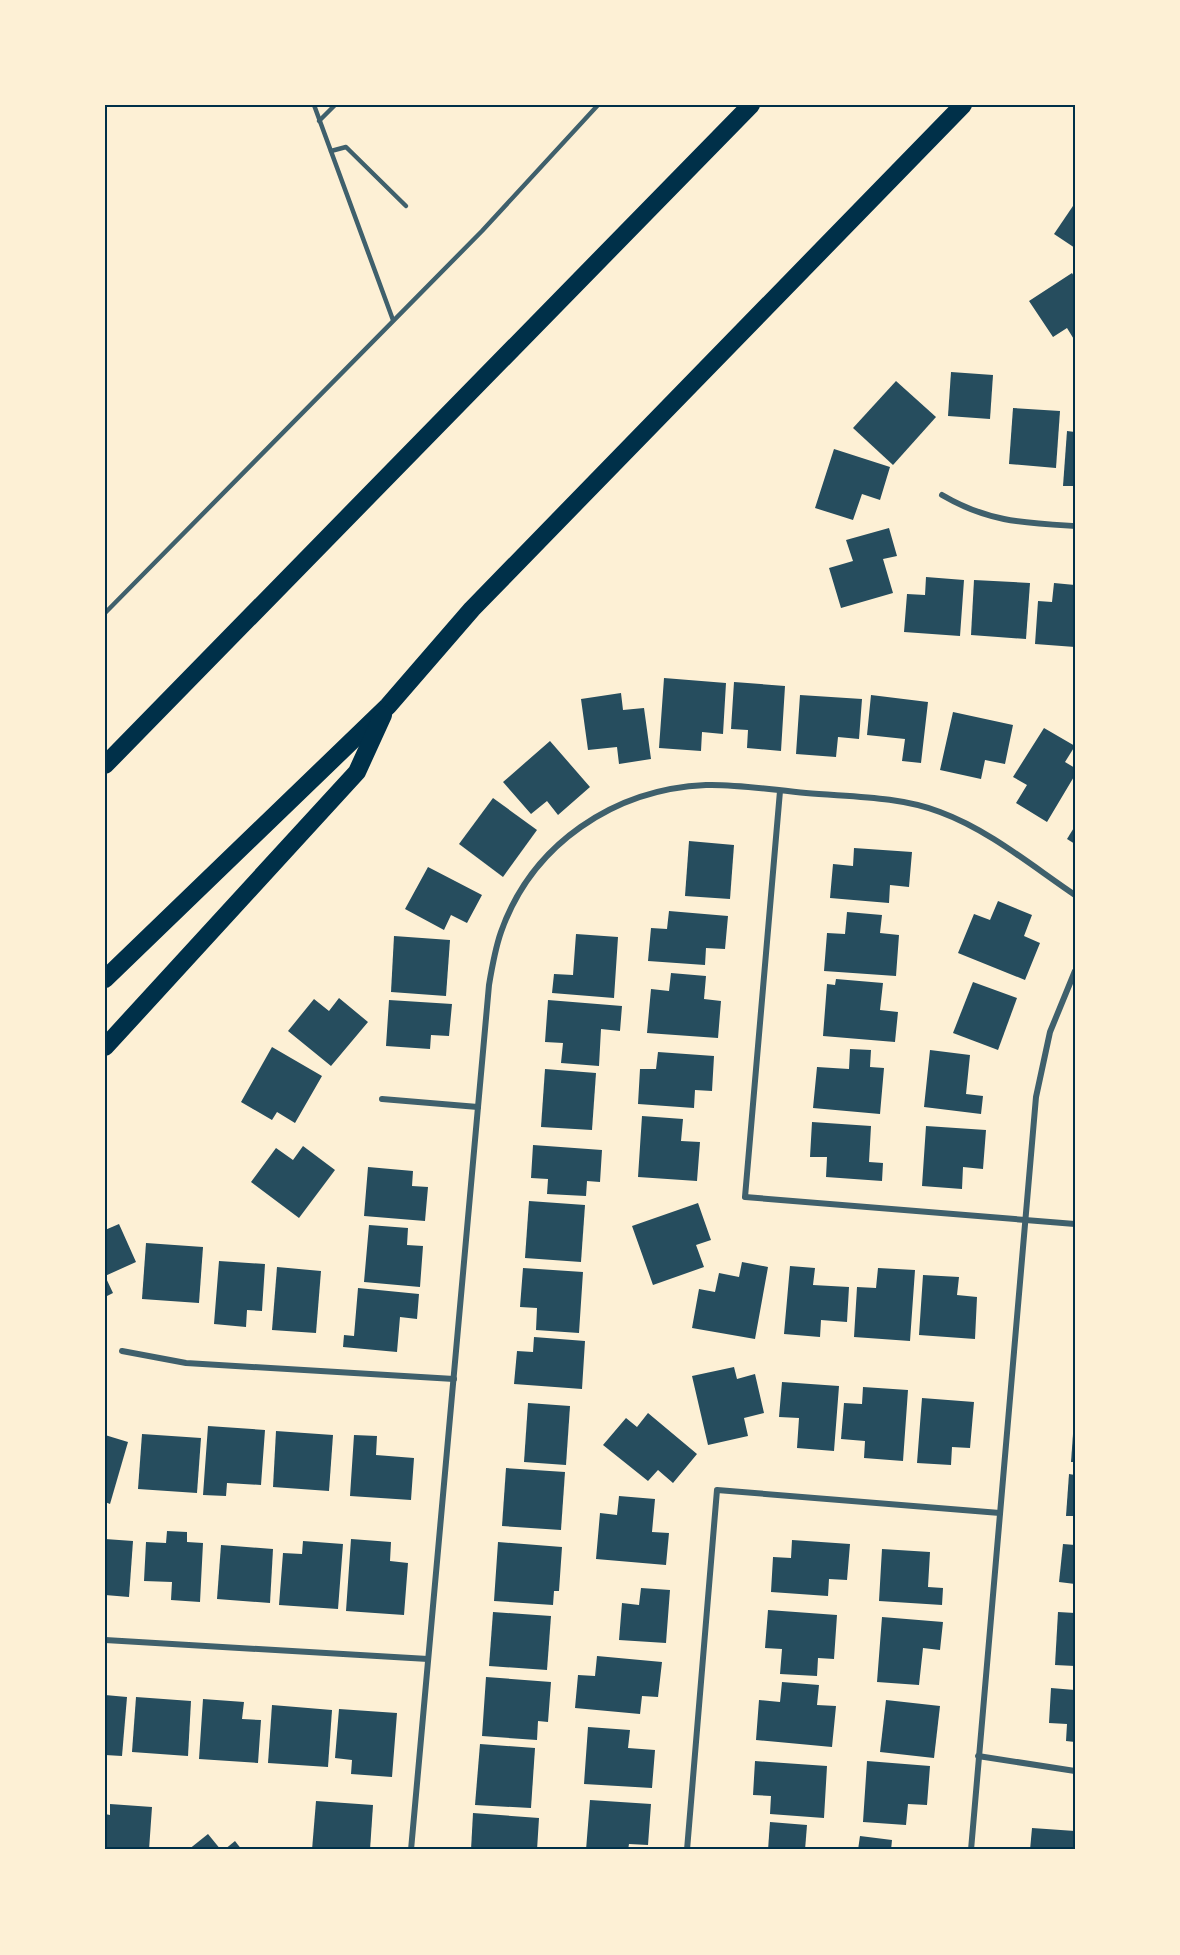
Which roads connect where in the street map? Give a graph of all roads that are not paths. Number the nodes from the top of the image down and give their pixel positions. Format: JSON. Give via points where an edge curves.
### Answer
{"nodes":[{"id":1,"x":314,"y":105,"type":"edge"},
{"id":2,"x":335,"y":105,"type":"edge"},
{"id":3,"x":598,"y":105,"type":"edge"},
{"id":4,"x":751,"y":105,"type":"edge"},
{"id":5,"x":963,"y":105,"type":"edge"},
{"id":6,"x":320,"y":121,"type":"junction"},
{"id":7,"x":331,"y":151,"type":"junction"},
{"id":8,"x":406,"y":206,"type":"dead end"},
{"id":9,"x":393,"y":320,"type":"junction"},
{"id":10,"x":942,"y":495,"type":"dead end"},
{"id":11,"x":1075,"y":526,"type":"edge"},
{"id":12,"x":105,"y":614,"type":"edge"},
{"id":13,"x":388,"y":706,"type":"junction"},
{"id":14,"x":105,"y":765,"type":"edge"},
{"id":15,"x":780,"y":791,"type":"junction"},
{"id":16,"x":1075,"y":895,"type":"edge"},
{"id":17,"x":1075,"y":971,"type":"edge"},
{"id":18,"x":105,"y":979,"type":"edge"},
{"id":19,"x":105,"y":1047,"type":"edge"},
{"id":20,"x":382,"y":1099,"type":"dead end"},
{"id":21,"x":478,"y":1107,"type":"junction"},
{"id":22,"x":1024,"y":1220,"type":"junction"},
{"id":23,"x":1075,"y":1224,"type":"edge"},
{"id":24,"x":122,"y":1352,"type":"dead end"},
{"id":25,"x":454,"y":1379,"type":"junction"},
{"id":26,"x":1000,"y":1513,"type":"junction"},
{"id":27,"x":105,"y":1640,"type":"edge"},
{"id":28,"x":428,"y":1659,"type":"junction"},
{"id":29,"x":978,"y":1756,"type":"junction"},
{"id":30,"x":1075,"y":1771,"type":"edge"},
{"id":31,"x":411,"y":1850,"type":"edge"},
{"id":32,"x":687,"y":1850,"type":"edge"},
{"id":33,"x":971,"y":1850,"type":"edge"}],
"edges":[{"from":1,"to":6,"type":"lane"},
{"from":2,"to":6,"type":"lane"},
{"from":3,"to":9,"type":"lane"},
{"from":4,"to":14,"type":"highway"},
{"from":5,"to":13,"type":"highway","via":[[472,609]]},
{"from":6,"to":7,"type":"lane"},
{"from":7,"to":8,"type":"lane","via":[[346,147]]},
{"from":7,"to":9,"type":"lane"},
{"from":9,"to":12,"type":"lane"},
{"from":10,"to":11,"type":"street","via":[[991,517],[1028,524]]},
{"from":13,"to":18,"type":"highway"},
{"from":13,"to":19,"type":"highway","via":[[357,772]]},
{"from":15,"to":16,"type":"street","via":[[885,800],[941,812],[977,828]]},
{"from":15,"to":21,"type":"street","via":[[707,785],[650,793],[598,815],[552,850],[517,895],[496,948]]},
{"from":15,"to":22,"type":"street","via":[[745,1197]]},
{"from":17,"to":22,"type":"street","via":[[1050,1032],[1036,1097]]},
{"from":20,"to":21,"type":"street"},
{"from":21,"to":25,"type":"street"},
{"from":22,"to":23,"type":"street"},
{"from":22,"to":26,"type":"street"},
{"from":24,"to":25,"type":"street","via":[[186,1363]]},
{"from":25,"to":28,"type":"street"},
{"from":26,"to":29,"type":"street"},
{"from":26,"to":32,"type":"street","via":[[717,1490]]},
{"from":27,"to":28,"type":"street"},
{"from":28,"to":31,"type":"street"},
{"from":29,"to":30,"type":"street"},
{"from":29,"to":33,"type":"street"}]}
